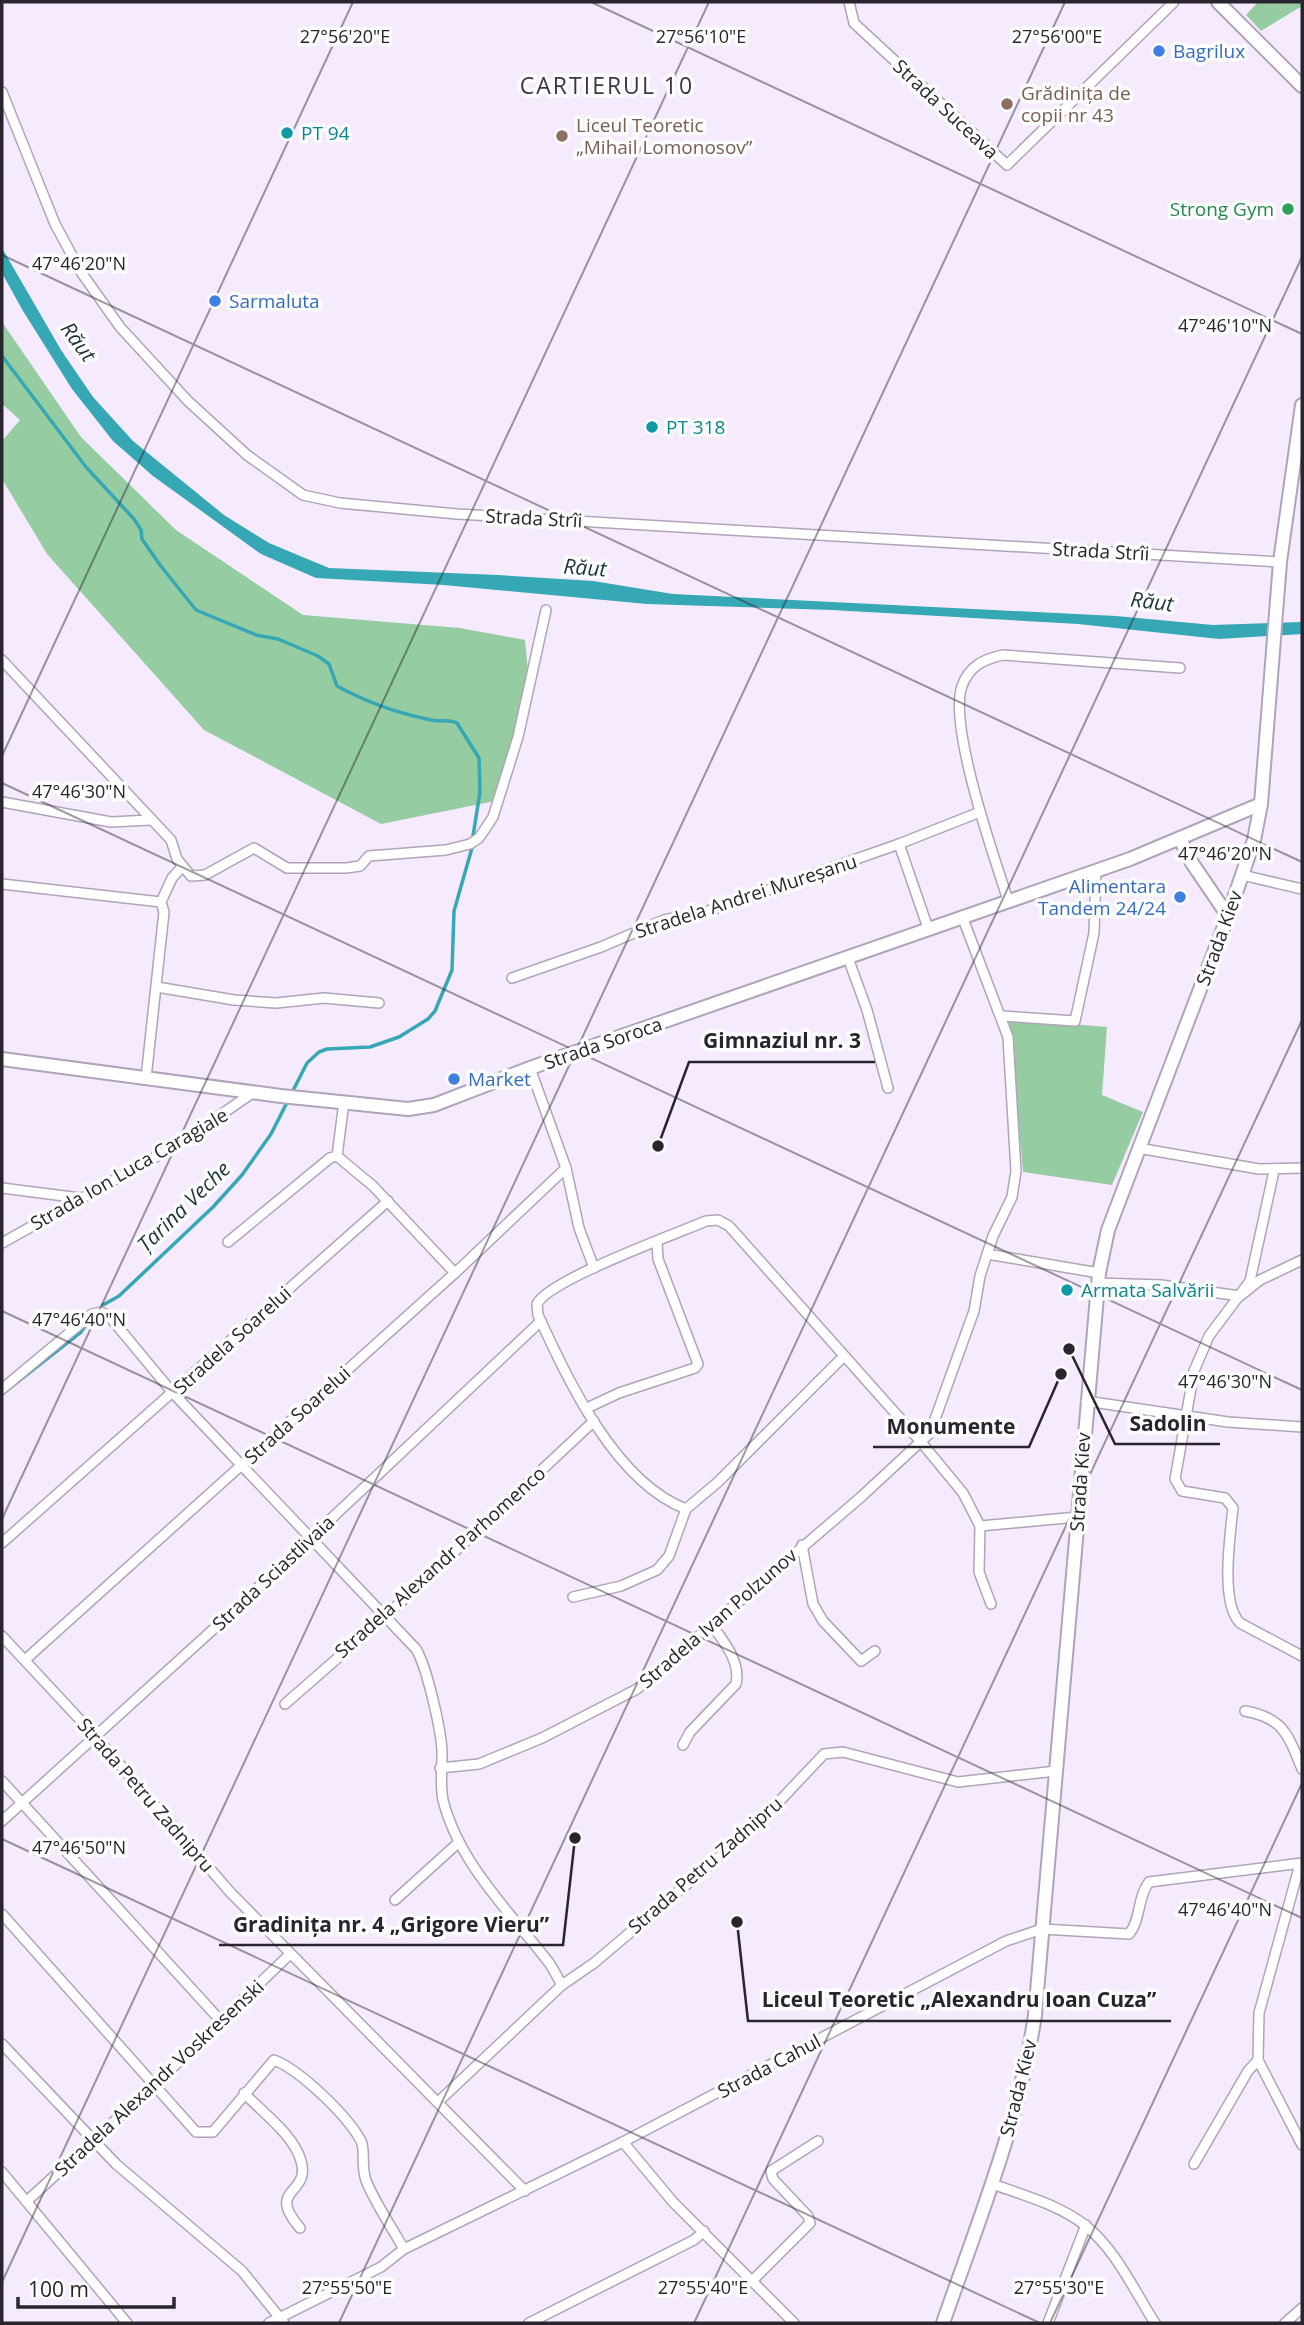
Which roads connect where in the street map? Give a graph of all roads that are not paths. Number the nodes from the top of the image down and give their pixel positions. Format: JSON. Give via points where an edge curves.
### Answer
{"nodes":[{"id":1,"x":849,"y":2,"type":"edge"},
{"id":2,"x":1174,"y":2,"type":"edge"},
{"id":3,"x":1218,"y":2,"type":"edge"},
{"id":4,"x":1302,"y":86,"type":"edge"},
{"id":5,"x":2,"y":92,"type":"edge"},
{"id":6,"x":1302,"y":405,"type":"edge"},
{"id":7,"x":1280,"y":562,"type":"junction"},
{"id":8,"x":547,"y":610,"type":"dead end"},
{"id":9,"x":2,"y":660,"type":"edge"},
{"id":10,"x":1180,"y":668,"type":"dead end"},
{"id":11,"x":2,"y":802,"type":"edge"},
{"id":12,"x":1261,"y":804,"type":"junction"},
{"id":13,"x":980,"y":812,"type":"junction"},
{"id":14,"x":150,"y":820,"type":"junction"},
{"id":15,"x":1180,"y":839,"type":"junction"},
{"id":16,"x":900,"y":844,"type":"junction"},
{"id":17,"x":182,"y":867,"type":"junction"},
{"id":18,"x":1096,"y":870,"type":"junction"},
{"id":19,"x":1242,"y":875,"type":"junction"},
{"id":20,"x":2,"y":884,"type":"edge"},
{"id":21,"x":1302,"y":889,"type":"edge"},
{"id":22,"x":1008,"y":900,"type":"junction"},
{"id":23,"x":161,"y":902,"type":"junction"},
{"id":24,"x":962,"y":916,"type":"junction"},
{"id":25,"x":1228,"y":916,"type":"junction"},
{"id":26,"x":928,"y":928,"type":"junction"},
{"id":27,"x":848,"y":958,"type":"junction"},
{"id":28,"x":512,"y":978,"type":"dead end"},
{"id":29,"x":157,"y":987,"type":"junction"},
{"id":30,"x":379,"y":1003,"type":"dead end"},
{"id":31,"x":1002,"y":1016,"type":"junction"},
{"id":32,"x":2,"y":1059,"type":"edge"},
{"id":33,"x":530,"y":1068,"type":"junction"},
{"id":34,"x":146,"y":1078,"type":"junction"},
{"id":35,"x":888,"y":1088,"type":"dead end"},
{"id":36,"x":254,"y":1092,"type":"junction"},
{"id":37,"x":344,"y":1102,"type":"junction"},
{"id":38,"x":1138,"y":1148,"type":"junction"},
{"id":39,"x":337,"y":1156,"type":"junction"},
{"id":40,"x":566,"y":1168,"type":"junction"},
{"id":41,"x":1302,"y":1168,"type":"edge"},
{"id":42,"x":1274,"y":1171,"type":"junction"},
{"id":43,"x":2,"y":1188,"type":"edge"},
{"id":44,"x":80,"y":1198,"type":"junction"},
{"id":45,"x":387,"y":1201,"type":"junction"},
{"id":46,"x":228,"y":1242,"type":"dead end"},
{"id":47,"x":657,"y":1242,"type":"junction"},
{"id":48,"x":2,"y":1243,"type":"edge"},
{"id":49,"x":987,"y":1254,"type":"junction"},
{"id":50,"x":1302,"y":1260,"type":"edge"},
{"id":51,"x":594,"y":1268,"type":"junction"},
{"id":52,"x":455,"y":1273,"type":"junction"},
{"id":53,"x":1098,"y":1278,"type":"junction"},
{"id":54,"x":1240,"y":1296,"type":"junction"},
{"id":55,"x":541,"y":1321,"type":"junction"},
{"id":56,"x":843,"y":1357,"type":"junction"},
{"id":57,"x":2,"y":1388,"type":"edge"},
{"id":58,"x":172,"y":1392,"type":"junction"},
{"id":59,"x":1086,"y":1401,"type":"junction"},
{"id":60,"x":587,"y":1408,"type":"junction"},
{"id":61,"x":1184,"y":1416,"type":"junction"},
{"id":62,"x":594,"y":1421,"type":"junction"},
{"id":63,"x":1302,"y":1427,"type":"edge"},
{"id":64,"x":921,"y":1442,"type":"junction"},
{"id":65,"x":240,"y":1466,"type":"junction"},
{"id":66,"x":686,"y":1510,"type":"junction"},
{"id":67,"x":1077,"y":1517,"type":"junction"},
{"id":68,"x":980,"y":1526,"type":"junction"},
{"id":69,"x":308,"y":1538,"type":"junction"},
{"id":70,"x":2,"y":1543,"type":"edge"},
{"id":71,"x":803,"y":1545,"type":"junction"},
{"id":72,"x":573,"y":1597,"type":"dead end"},
{"id":73,"x":991,"y":1604,"type":"dead end"},
{"id":74,"x":387,"y":1615,"type":"junction"},
{"id":75,"x":712,"y":1625,"type":"junction"},
{"id":76,"x":2,"y":1636,"type":"edge"},
{"id":77,"x":875,"y":1651,"type":"dead end"},
{"id":78,"x":1302,"y":1656,"type":"edge"},
{"id":79,"x":26,"y":1660,"type":"junction"},
{"id":80,"x":285,"y":1704,"type":"dead end"},
{"id":81,"x":1245,"y":1711,"type":"dead end"},
{"id":82,"x":96,"y":1737,"type":"junction"},
{"id":83,"x":683,"y":1745,"type":"dead end"},
{"id":84,"x":440,"y":1768,"type":"junction"},
{"id":85,"x":1302,"y":1769,"type":"edge"},
{"id":86,"x":1056,"y":1771,"type":"junction"},
{"id":87,"x":2,"y":1781,"type":"edge"},
{"id":88,"x":22,"y":1803,"type":"junction"},
{"id":89,"x":2,"y":1821,"type":"edge"},
{"id":90,"x":458,"y":1843,"type":"junction"},
{"id":91,"x":1301,"y":1863,"type":"edge"},
{"id":92,"x":395,"y":1900,"type":"dead end"},
{"id":93,"x":2,"y":1914,"type":"edge"},
{"id":94,"x":1042,"y":1929,"type":"junction"},
{"id":95,"x":290,"y":1954,"type":"junction"},
{"id":96,"x":562,"y":1985,"type":"junction"},
{"id":97,"x":220,"y":2020,"type":"junction"},
{"id":98,"x":2,"y":2045,"type":"edge"},
{"id":99,"x":1258,"y":2060,"type":"junction"},
{"id":100,"x":154,"y":2084,"type":"junction"},
{"id":101,"x":244,"y":2093,"type":"junction"},
{"id":102,"x":438,"y":2102,"type":"junction"},
{"id":103,"x":92,"y":2141,"type":"junction"},
{"id":104,"x":818,"y":2141,"type":"dead end"},
{"id":105,"x":623,"y":2142,"type":"junction"},
{"id":106,"x":1302,"y":2145,"type":"edge"},
{"id":107,"x":1194,"y":2164,"type":"dead end"},
{"id":108,"x":2,"y":2172,"type":"edge"},
{"id":109,"x":992,"y":2184,"type":"junction"},
{"id":110,"x":526,"y":2191,"type":"junction"},
{"id":111,"x":27,"y":2201,"type":"junction"},
{"id":112,"x":1086,"y":2225,"type":"junction"},
{"id":113,"x":300,"y":2228,"type":"dead end"},
{"id":114,"x":704,"y":2231,"type":"junction"},
{"id":115,"x":404,"y":2249,"type":"junction"},
{"id":116,"x":753,"y":2280,"type":"junction"},
{"id":117,"x":1302,"y":2308,"type":"edge"},
{"id":118,"x":546,"y":2315,"type":"junction"},
{"id":119,"x":282,"y":2320,"type":"edge"},
{"id":120,"x":127,"y":2323,"type":"edge"},
{"id":121,"x":269,"y":2323,"type":"edge"},
{"id":122,"x":529,"y":2323,"type":"edge"},
{"id":123,"x":557,"y":2323,"type":"edge"},
{"id":124,"x":794,"y":2323,"type":"edge"},
{"id":125,"x":943,"y":2323,"type":"edge"},
{"id":126,"x":1048,"y":2323,"type":"edge"},
{"id":127,"x":1155,"y":2323,"type":"edge"},
{"id":128,"x":1285,"y":2323,"type":"edge"}],
"edges":[{"from":1,"to":2,"type":"street","name":"Strada Suceava","via":[[854,23],[1007,165]]},
{"from":3,"to":4,"type":"main road"},
{"from":5,"to":7,"type":"street","name":"Strada Strîi","via":[[65,246],[105,308],[188,401],[247,455],[303,495],[341,503],[457,513]]},
{"from":6,"to":7,"type":"main road","name":"Strada Kiev"},
{"from":7,"to":12,"type":"main road","name":"Strada Kiev"},
{"from":8,"to":17,"type":"street","via":[[494,817],[470,844],[373,855],[355,868],[287,868],[254,848],[205,875],[191,876]]},
{"from":9,"to":14,"type":"street"},
{"from":10,"to":13,"type":"street","via":[[1003,655],[980,662],[964,682],[960,697],[961,730]]},
{"from":11,"to":14,"type":"street","via":[[111,822]]},
{"from":12,"to":15,"type":"main road","name":"Strada Soroca"},
{"from":12,"to":19,"type":"main road","name":"Strada Kiev"},
{"from":13,"to":16,"type":"street","name":"Stradela Andrei Mureșanu"},
{"from":13,"to":22,"type":"street"},
{"from":14,"to":17,"type":"street","via":[[171,840]]},
{"from":15,"to":18,"type":"main road","name":"Strada Soroca"},
{"from":15,"to":25,"type":"main road"},
{"from":16,"to":26,"type":"street"},
{"from":16,"to":28,"type":"street","name":"Stradela Andrei Mureșanu","via":[[708,911],[664,920]]},
{"from":17,"to":23,"type":"street"},
{"from":18,"to":22,"type":"main road","name":"Strada Soroca"},
{"from":18,"to":31,"type":"street","via":[[1094,933],[1075,1021]]},
{"from":19,"to":21,"type":"street"},
{"from":19,"to":25,"type":"main road","name":"Strada Kiev"},
{"from":20,"to":23,"type":"street"},
{"from":22,"to":24,"type":"main road","name":"Strada Soroca"},
{"from":23,"to":29,"type":"street"},
{"from":24,"to":26,"type":"main road","name":"Strada Soroca"},
{"from":24,"to":31,"type":"street","name":"Stradela Ivan Polzunov"},
{"from":25,"to":38,"type":"main road","name":"Strada Kiev"},
{"from":26,"to":27,"type":"main road","name":"Strada Soroca"},
{"from":27,"to":33,"type":"main road","name":"Strada Soroca"},
{"from":27,"to":35,"type":"street"},
{"from":29,"to":30,"type":"street","via":[[234,1000],[276,1003],[324,998]]},
{"from":29,"to":34,"type":"street"},
{"from":31,"to":49,"type":"street","name":"Stradela Ivan Polzunov","via":[[1010,1049],[1016,1171],[1012,1197]]},
{"from":32,"to":34,"type":"main road","name":"Strada Soroca"},
{"from":33,"to":37,"type":"main road","name":"Strada Soroca","via":[[434,1105],[408,1109]]},
{"from":33,"to":40,"type":"street"},
{"from":34,"to":36,"type":"main road","name":"Strada Soroca"},
{"from":36,"to":37,"type":"main road","name":"Strada Soroca"},
{"from":36,"to":44,"type":"street","name":"Strada Ion Luca Caragiale","via":[[175,1146]]},
{"from":37,"to":39,"type":"street"},
{"from":38,"to":42,"type":"street"},
{"from":38,"to":53,"type":"main road","name":"Strada Kiev","via":[[1108,1230]]},
{"from":39,"to":45,"type":"street"},
{"from":39,"to":46,"type":"street"},
{"from":40,"to":51,"type":"street","via":[[579,1228]]},
{"from":40,"to":52,"type":"street","name":"Strada Soarelui"},
{"from":41,"to":42,"type":"street"},
{"from":42,"to":54,"type":"street","via":[[1254,1268]]},
{"from":43,"to":44,"type":"street"},
{"from":44,"to":48,"type":"street","name":"Strada Ion Luca Caragiale"},
{"from":45,"to":52,"type":"street"},
{"from":45,"to":58,"type":"street","name":"Stradela Soarelui"},
{"from":47,"to":51,"type":"street"},
{"from":47,"to":56,"type":"street","via":[[706,1221],[724,1222]]},
{"from":47,"to":60,"type":"street","via":[[658,1259],[698,1364]]},
{"from":49,"to":53,"type":"street"},
{"from":49,"to":64,"type":"street","name":"Stradela Ivan Polzunov","via":[[961,1350],[934,1425]]},
{"from":50,"to":54,"type":"street","via":[[1260,1280]]},
{"from":51,"to":55,"type":"street","via":[[541,1296],[537,1307]]},
{"from":52,"to":65,"type":"street","name":"Strada Soarelui"},
{"from":53,"to":54,"type":"street"},
{"from":53,"to":59,"type":"main road","name":"Strada Kiev"},
{"from":54,"to":61,"type":"street","via":[[1209,1336],[1194,1371]]},
{"from":55,"to":60,"type":"street"},
{"from":55,"to":69,"type":"street","name":"Strada Sciastlivaia"},
{"from":56,"to":64,"type":"street"},
{"from":56,"to":66,"type":"street"},
{"from":57,"to":58,"type":"street","via":[[92,1314],[104,1313]]},
{"from":58,"to":65,"type":"street"},
{"from":58,"to":70,"type":"street","name":"Stradela Soarelui"},
{"from":59,"to":61,"type":"street"},
{"from":59,"to":67,"type":"main road","name":"Strada Kiev"},
{"from":60,"to":62,"type":"street"},
{"from":61,"to":63,"type":"street"},
{"from":61,"to":78,"type":"street","via":[[1177,1487],[1225,1497],[1233,1508],[1228,1576],[1234,1617]]},
{"from":62,"to":66,"type":"street","via":[[641,1481],[659,1497]]},
{"from":62,"to":74,"type":"street","name":"Stradela Alexandr Parhomenco"},
{"from":64,"to":68,"type":"street","via":[[962,1493]]},
{"from":64,"to":71,"type":"street","name":"Stradela Ivan Polzunov"},
{"from":65,"to":69,"type":"street"},
{"from":65,"to":79,"type":"street","name":"Strada Soarelui"},
{"from":66,"to":72,"type":"street","via":[[669,1556],[657,1570],[621,1586]]},
{"from":67,"to":68,"type":"street"},
{"from":67,"to":86,"type":"main road","name":"Strada Kiev"},
{"from":68,"to":73,"type":"street","via":[[979,1572]]},
{"from":69,"to":74,"type":"street"},
{"from":69,"to":82,"type":"street","name":"Strada Sciastlivaia"},
{"from":71,"to":75,"type":"street","name":"Stradela Ivan Polzunov"},
{"from":71,"to":77,"type":"street","name":"Stradela Ivan Polzunov","via":[[808,1589],[823,1621],[861,1661]]},
{"from":74,"to":80,"type":"street","name":"Stradela Alexandr Parhomenco"},
{"from":74,"to":84,"type":"street","via":[[421,1657],[440,1741]]},
{"from":75,"to":83,"type":"street","via":[[733,1659],[736,1684]]},
{"from":75,"to":84,"type":"street","name":"Stradela Ivan Polzunov","via":[[637,1689],[542,1738],[479,1764]]},
{"from":76,"to":79,"type":"street","name":"Strada Petru Zadnipru"},
{"from":79,"to":82,"type":"street","name":"Strada Petru Zadnipru"},
{"from":81,"to":85,"type":"street","via":[[1279,1723]]},
{"from":82,"to":88,"type":"street","name":"Strada Sciastlivaia"},
{"from":82,"to":95,"type":"street","name":"Strada Petru Zadnipru"},
{"from":84,"to":90,"type":"street","via":[[444,1801]]},
{"from":86,"to":94,"type":"main road","name":"Strada Kiev"},
{"from":86,"to":96,"type":"street","name":"Strada Petru Zadnipru","via":[[958,1782],[843,1752],[824,1754],[757,1825]]},
{"from":87,"to":88,"type":"street"},
{"from":88,"to":89,"type":"street","name":"Strada Sciastlivaia"},
{"from":88,"to":97,"type":"street"},
{"from":90,"to":92,"type":"street"},
{"from":90,"to":96,"type":"street"},
{"from":91,"to":94,"type":"street","name":"Strada Cahul","via":[[1149,1882],[1129,1934]]},
{"from":91,"to":99,"type":"street","via":[[1259,2013]]},
{"from":93,"to":100,"type":"street"},
{"from":94,"to":105,"type":"street","name":"Strada Cahul","via":[[1006,1941]]},
{"from":94,"to":109,"type":"main road","name":"Strada Kiev","via":[[1028,2058]]},
{"from":95,"to":97,"type":"street","name":"Stradela Alexandr Voskresenski"},
{"from":95,"to":102,"type":"street","name":"Strada Petru Zadnipru"},
{"from":96,"to":102,"type":"street","name":"Strada Petru Zadnipru"},
{"from":97,"to":100,"type":"street","name":"Stradela Alexandr Voskresenski"},
{"from":98,"to":103,"type":"street"},
{"from":99,"to":106,"type":"street"},
{"from":99,"to":107,"type":"street"},
{"from":100,"to":101,"type":"street","via":[[196,2132],[213,2132]]},
{"from":100,"to":103,"type":"street","name":"Stradela Alexandr Voskresenski"},
{"from":101,"to":113,"type":"street","via":[[300,2157],[303,2170],[285,2201]]},
{"from":101,"to":115,"type":"street","via":[[274,2060],[341,2114],[360,2141],[366,2182]]},
{"from":102,"to":110,"type":"street","name":"Strada Petru Zadnipru"},
{"from":103,"to":111,"type":"street","name":"Stradela Alexandr Voskresenski"},
{"from":103,"to":119,"type":"street","via":[[242,2272]]},
{"from":104,"to":116,"type":"street","via":[[771,2171],[771,2177],[810,2223]]},
{"from":105,"to":110,"type":"street","name":"Strada Cahul"},
{"from":105,"to":114,"type":"street"},
{"from":108,"to":111,"type":"street"},
{"from":109,"to":112,"type":"street"},
{"from":109,"to":125,"type":"main road","name":"Strada Kiev"},
{"from":110,"to":115,"type":"street","name":"Strada Cahul"},
{"from":111,"to":120,"type":"street"},
{"from":112,"to":126,"type":"street"},
{"from":112,"to":127,"type":"street"},
{"from":114,"to":116,"type":"street"},
{"from":114,"to":118,"type":"street"},
{"from":115,"to":119,"type":"street","name":"Strada Cahul","via":[[381,2267]]},
{"from":116,"to":124,"type":"street"},
{"from":117,"to":128,"type":"street"},
{"from":118,"to":122,"type":"street"},
{"from":118,"to":123,"type":"street"},
{"from":119,"to":121,"type":"street","name":"Strada Cahul"}]}
